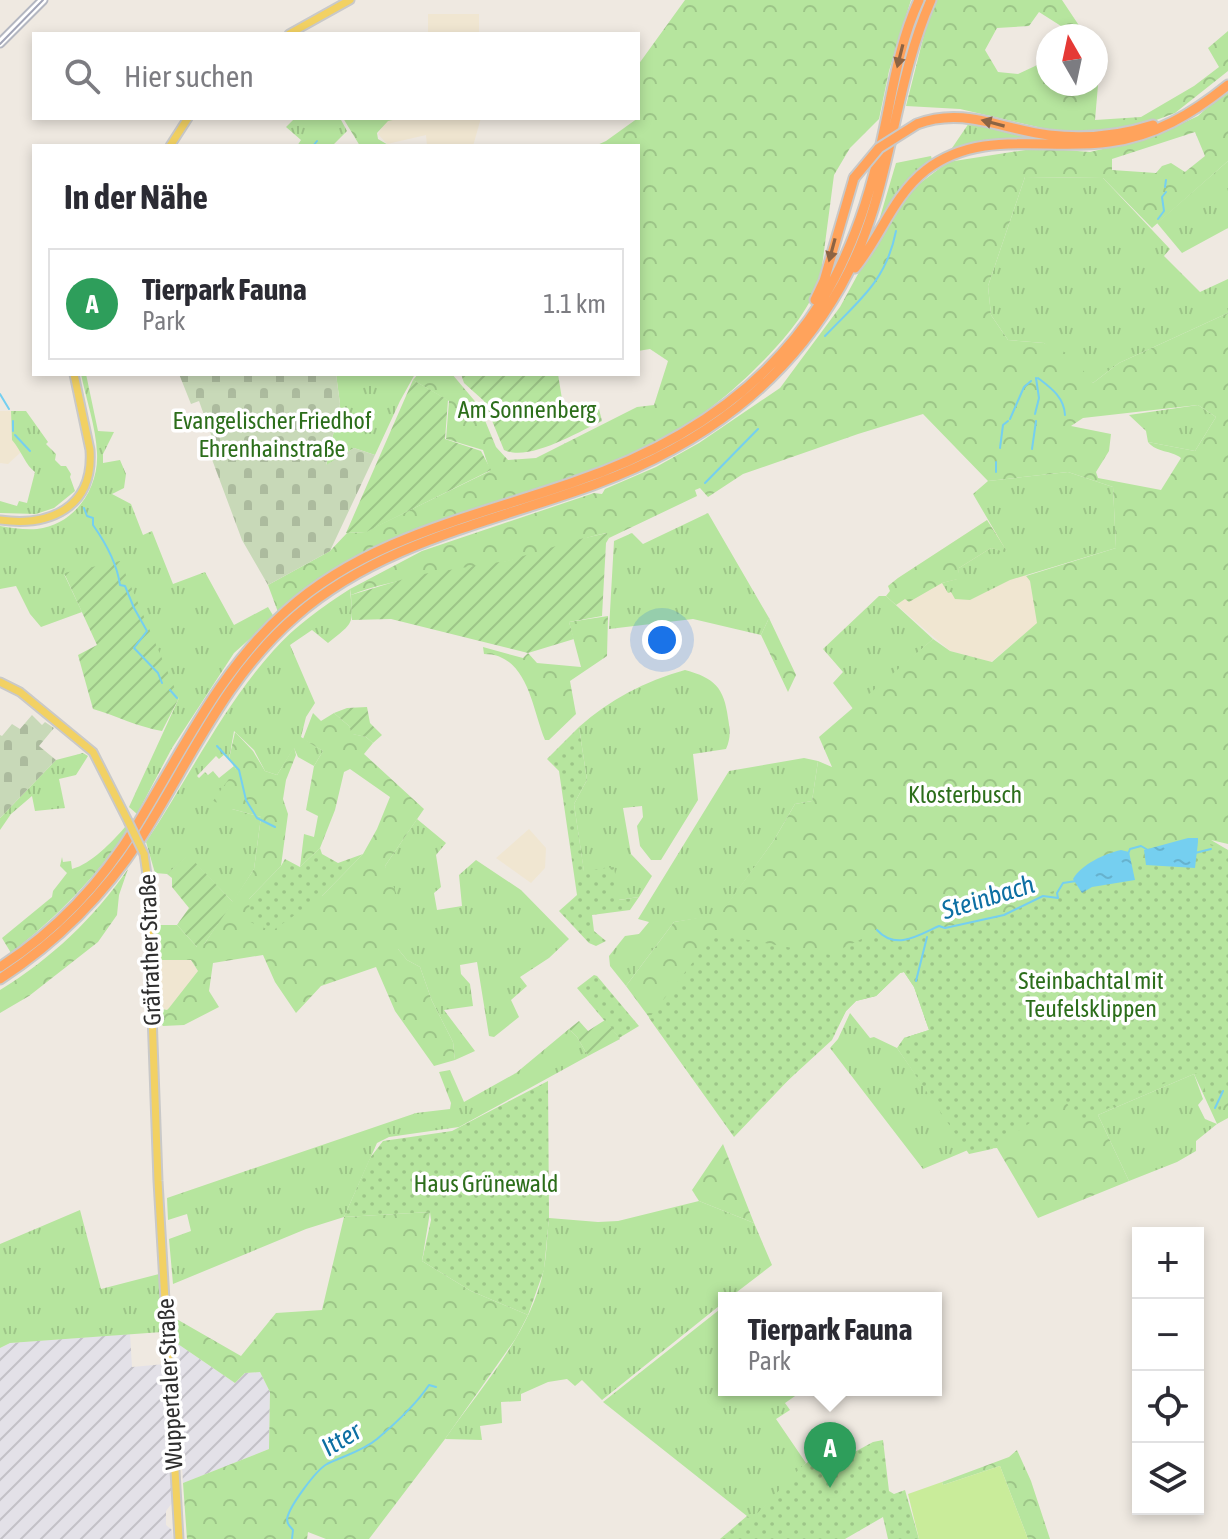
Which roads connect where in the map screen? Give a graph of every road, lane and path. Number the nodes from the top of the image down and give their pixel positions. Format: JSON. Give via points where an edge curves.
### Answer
{"nodes":[{"id":1,"x":43,"y":0,"type":"edge"},
{"id":2,"x":350,"y":0,"type":"edge"},
{"id":3,"x":919,"y":0,"type":"edge"},
{"id":4,"x":931,"y":0,"type":"edge"},
{"id":5,"x":293,"y":32,"type":"edge"},
{"id":6,"x":0,"y":43,"type":"edge"},
{"id":7,"x":1228,"y":77,"type":"edge"},
{"id":8,"x":1228,"y":85,"type":"edge"},
{"id":9,"x":187,"y":120,"type":"edge"},
{"id":10,"x":1069,"y":140,"type":"junction"},
{"id":11,"x":171,"y":144,"type":"edge"},
{"id":12,"x":843,"y":283,"type":"junction"},
{"id":13,"x":806,"y":322,"type":"junction"},
{"id":14,"x":74,"y":376,"type":"edge"},
{"id":15,"x":0,"y":520,"type":"edge"},
{"id":16,"x":0,"y":682,"type":"edge"},
{"id":17,"x":0,"y":967,"type":"edge"},
{"id":18,"x":0,"y":979,"type":"edge"},
{"id":19,"x":162,"y":1230,"type":"joint"},
{"id":20,"x":179,"y":1539,"type":"edge"}],
"edges":[{"from":1,"to":6,"type":"main road"},
{"from":2,"to":5,"type":"main road"},
{"from":3,"to":13,"type":"highway","one_way":true,"via":[[905,35],[867,203],[847,253]]},
{"from":4,"to":12,"type":"highway","via":[[909,67],[878,202]]},
{"from":7,"to":10,"type":"highway","via":[[1188,108],[1155,124]]},
{"from":8,"to":10,"type":"highway","via":[[1195,111],[1158,129],[1121,140]]},
{"from":9,"to":11,"type":"main road"},
{"from":10,"to":12,"type":"highway","via":[[976,146],[950,155],[907,188]]},
{"from":10,"to":13,"type":"highway","one_way":true,"bridge":true,"via":[[962,116],[917,124],[883,144],[854,178],[824,281]]},
{"from":12,"to":18,"type":"highway","via":[[811,333],[775,374],[733,413],[686,444],[595,485],[383,559],[294,617],[235,681],[106,886],[41,950]]},
{"from":13,"to":17,"type":"highway","via":[[742,392],[674,439],[599,473],[417,534],[311,591],[269,627],[227,675],[98,880],[56,923]]},
{"from":14,"to":15,"type":"main road","via":[[90,461],[82,492],[50,518],[27,523]]},
{"from":16,"to":19,"type":"main road","name":"Gräfrather Straße","bridge":true,"via":[[20,692],[93,752],[144,854]]},
{"from":19,"to":20,"type":"main road","name":"Wuppertaler Straße"}]}
